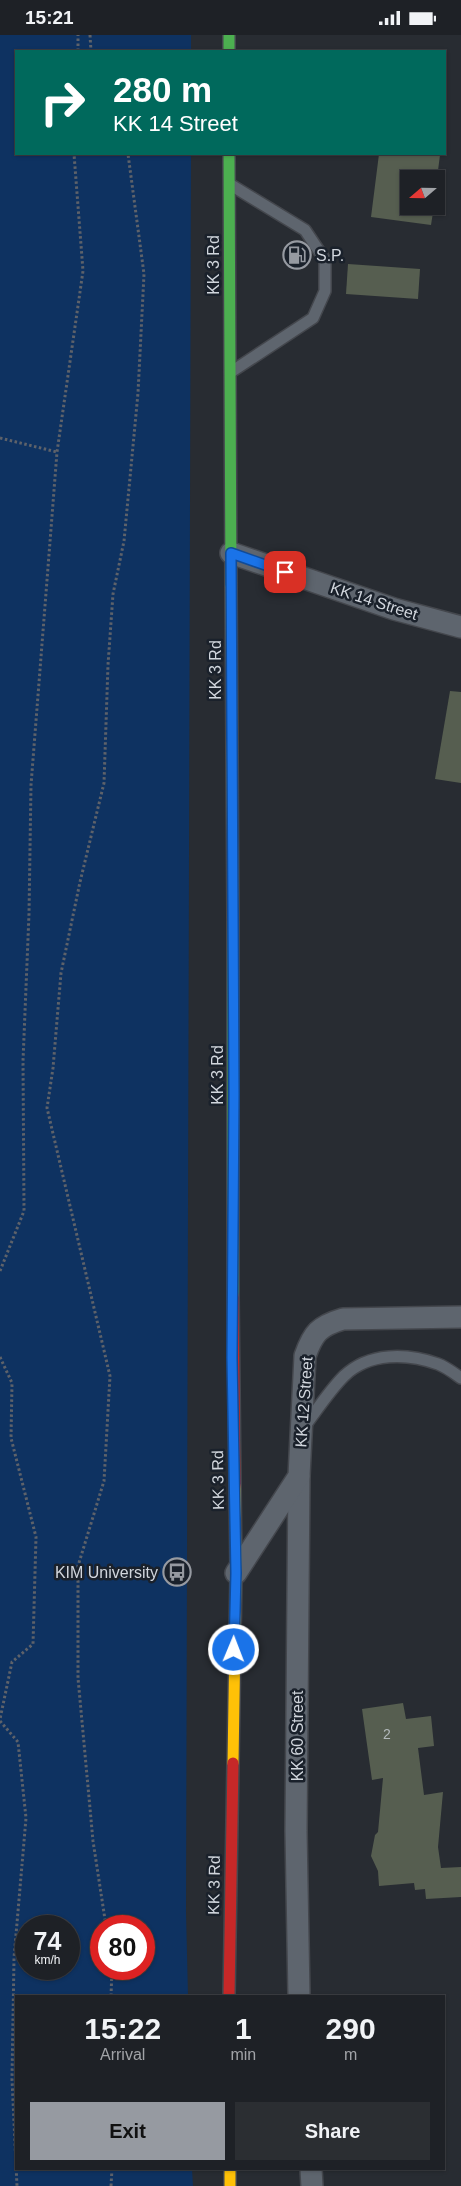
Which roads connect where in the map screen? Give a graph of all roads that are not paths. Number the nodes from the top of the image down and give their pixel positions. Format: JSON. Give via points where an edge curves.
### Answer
{"nodes":[{"id":1,"x":229,"y":35,"type":"edge"},
{"id":2,"x":229,"y":50,"type":"edge"},
{"id":3,"x":229,"y":155,"type":"edge"},
{"id":4,"x":229,"y":184,"type":"junction"},
{"id":5,"x":230,"y":373,"type":"junction"},
{"id":6,"x":231,"y":553,"type":"junction"},
{"id":7,"x":461,"y":627,"type":"edge"},
{"id":8,"x":461,"y":1317,"type":"edge"},
{"id":9,"x":461,"y":1378,"type":"edge"},
{"id":10,"x":301,"y":1430,"type":"junction"},
{"id":11,"x":299,"y":1476,"type":"junction"},
{"id":12,"x":236,"y":1573,"type":"junction"},
{"id":13,"x":229,"y":1995,"type":"edge"},
{"id":14,"x":299,"y":1995,"type":"edge"},
{"id":15,"x":230,"y":2170,"type":"edge"},
{"id":16,"x":311,"y":2170,"type":"edge"},
{"id":17,"x":230,"y":2186,"type":"edge"},
{"id":18,"x":312,"y":2186,"type":"edge"}],
"edges":[{"from":1,"to":2,"type":"highway"},
{"from":3,"to":4,"type":"highway","name":"KK 3 Rd"},
{"from":4,"to":5,"type":"highway","name":"KK 3 Rd"},
{"from":4,"to":5,"type":"lane","via":[[305,230],[325,260],[325,291],[313,318]]},
{"from":5,"to":6,"type":"highway","name":"KK 3 Rd"},
{"from":6,"to":7,"type":"street","name":"KK 14 Street","via":[[394,609]]},
{"from":6,"to":12,"type":"highway","name":"KK 3 Rd","via":[[232,1358]]},
{"from":8,"to":10,"type":"street","name":"KK 12 Street","via":[[342,1319],[325,1325],[311,1340],[305,1356]]},
{"from":9,"to":10,"type":"lane","via":[[439,1365],[412,1358],[386,1356],[363,1362],[345,1376]]},
{"from":10,"to":11,"type":"street","name":"KK 12 Street"},
{"from":11,"to":12,"type":"street"},
{"from":11,"to":14,"type":"street","name":"KK 60 Street","via":[[296,1831]]},
{"from":12,"to":13,"type":"highway","name":"KK 3 Rd"},
{"from":15,"to":17,"type":"highway"},
{"from":16,"to":18,"type":"street"}]}
